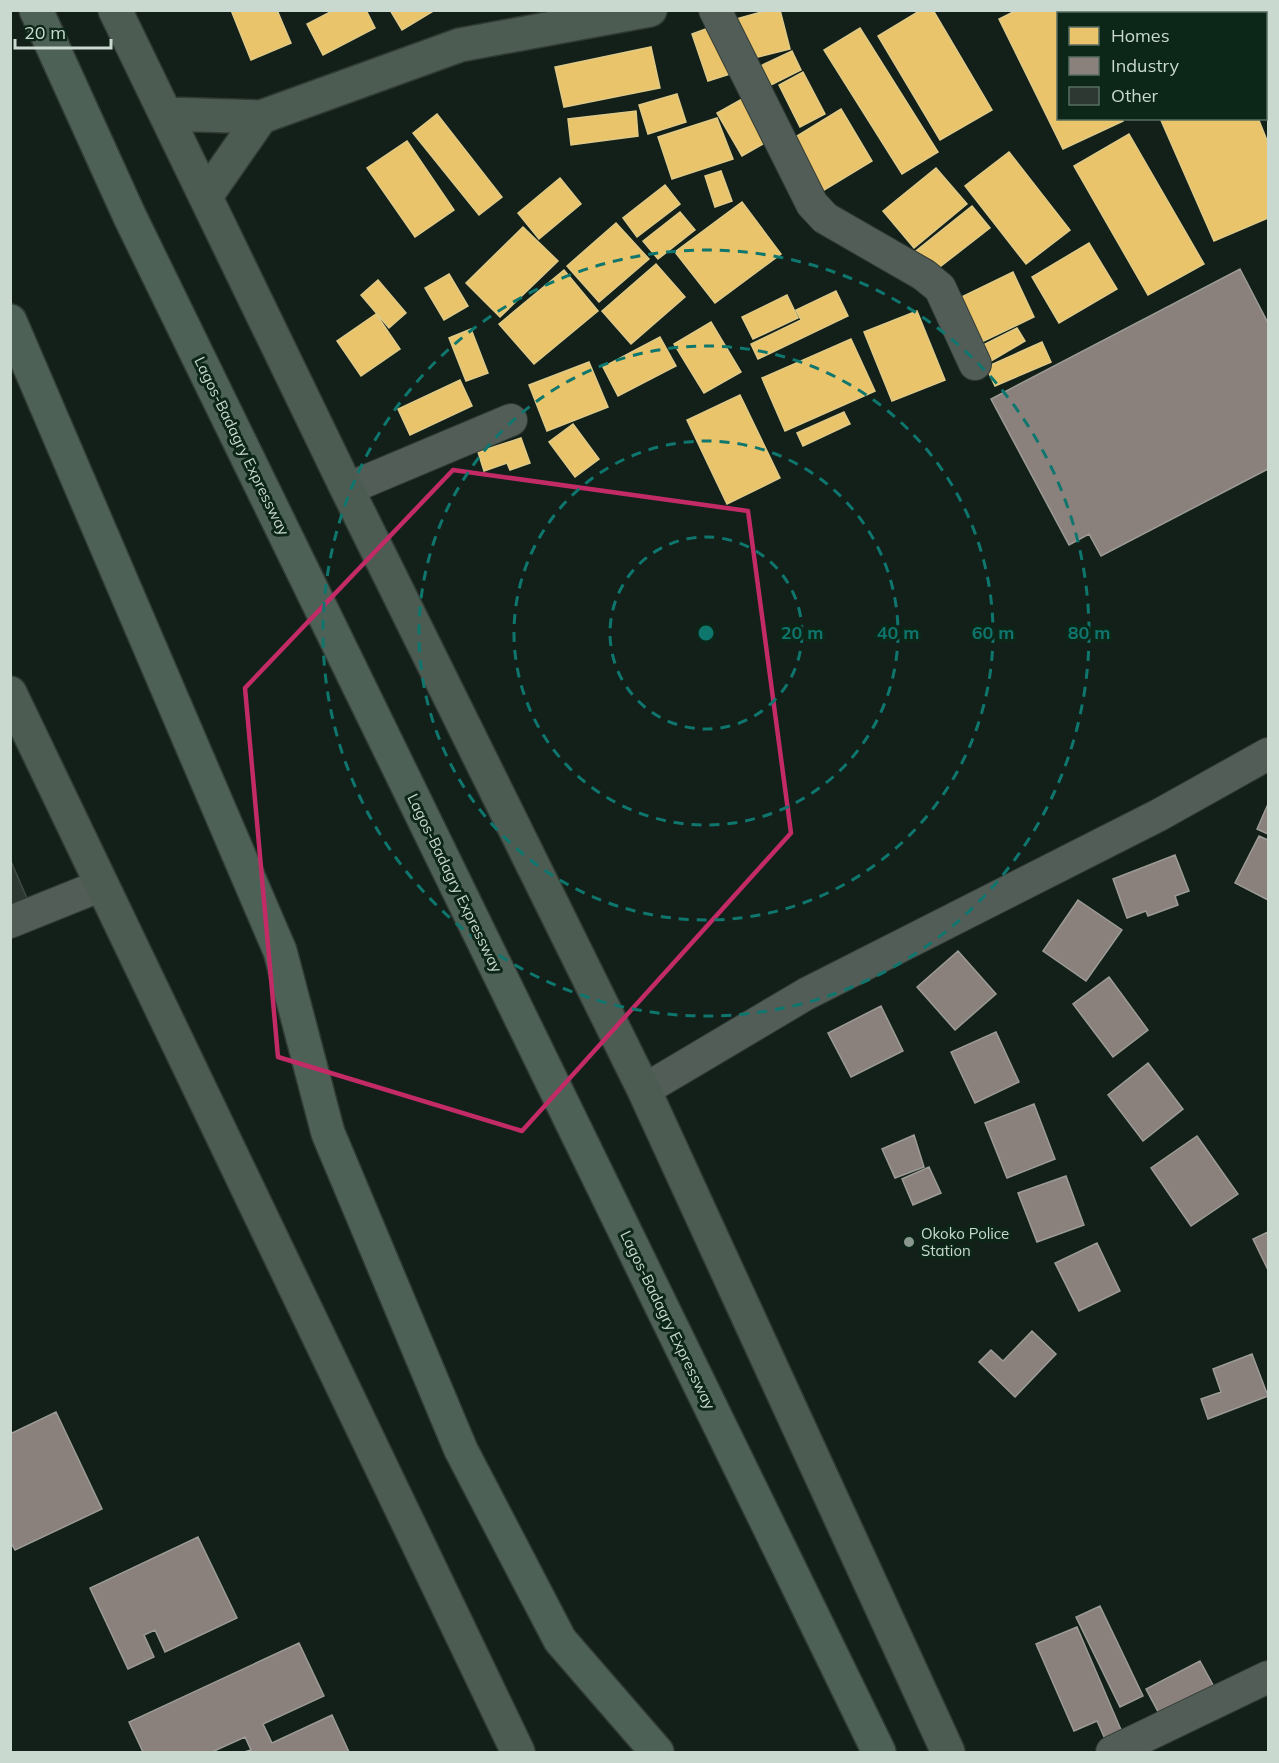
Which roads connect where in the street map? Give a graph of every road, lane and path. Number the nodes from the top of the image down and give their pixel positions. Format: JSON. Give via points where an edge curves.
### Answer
{"nodes":[{"id":1,"x":36,"y":10,"type":"edge"},
{"id":2,"x":115,"y":10,"type":"edge"},
{"id":3,"x":650,"y":10,"type":"edge"},
{"id":4,"x":715,"y":10,"type":"edge"},
{"id":5,"x":166,"y":114,"type":"junction"},
{"id":6,"x":261,"y":117,"type":"junction"},
{"id":7,"x":206,"y":196,"type":"junction"},
{"id":8,"x":10,"y":321,"type":"edge"},
{"id":9,"x":975,"y":364,"type":"dead end"},
{"id":10,"x":511,"y":420,"type":"dead end"},
{"id":11,"x":346,"y":489,"type":"junction"},
{"id":12,"x":10,"y":693,"type":"edge"},
{"id":13,"x":1269,"y":754,"type":"edge"},
{"id":14,"x":102,"y":885,"type":"junction"},
{"id":15,"x":10,"y":922,"type":"edge"},
{"id":16,"x":644,"y":1090,"type":"junction"},
{"id":17,"x":1269,"y":1677,"type":"edge"},
{"id":18,"x":518,"y":1752,"type":"edge"},
{"id":19,"x":657,"y":1752,"type":"edge"},
{"id":20,"x":879,"y":1752,"type":"edge"},
{"id":21,"x":948,"y":1752,"type":"edge"},
{"id":22,"x":1112,"y":1752,"type":"edge"}],
"edges":[{"from":1,"to":20,"type":"highway","name":"Lagos-Badagry Expressway","via":[[130,217]]},
{"from":2,"to":5,"type":"main road"},
{"from":3,"to":6,"type":"main road","via":[[460,45]]},
{"from":4,"to":9,"type":"street","via":[[812,204],[825,218],[940,288]]},
{"from":5,"to":6,"type":"main road"},
{"from":5,"to":7,"type":"main road"},
{"from":6,"to":7,"type":"main road"},
{"from":7,"to":11,"type":"main road"},
{"from":8,"to":19,"type":"highway","via":[[280,951],[328,1133],[461,1450],[560,1640]]},
{"from":10,"to":11,"type":"street"},
{"from":11,"to":16,"type":"main road"},
{"from":12,"to":14,"type":"main road"},
{"from":13,"to":16,"type":"street","via":[[1148,821],[806,994]]},
{"from":14,"to":15,"type":"street"},
{"from":14,"to":18,"type":"main road"},
{"from":16,"to":21,"type":"main road"},
{"from":17,"to":22,"type":"street"}]}
